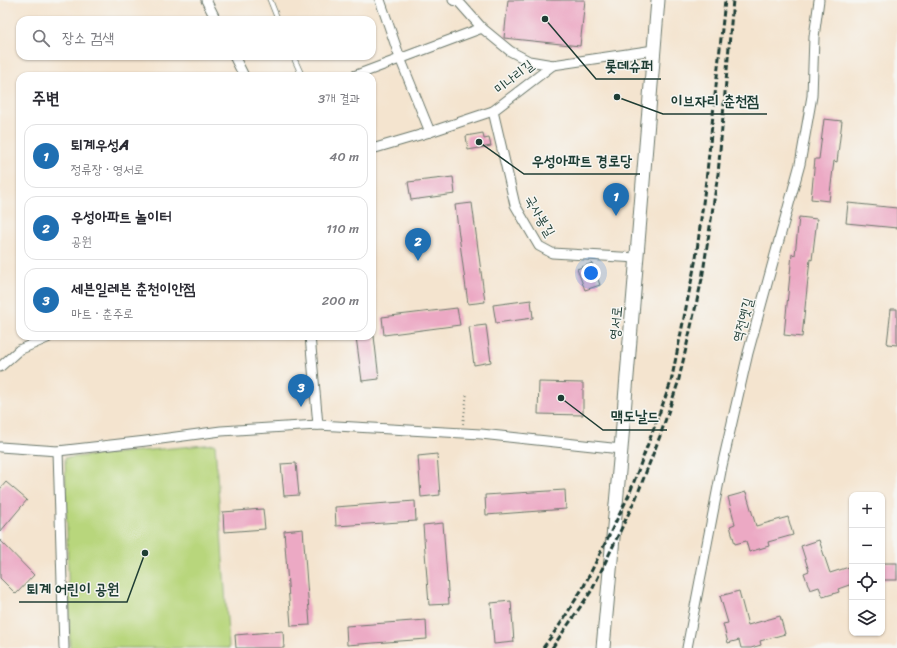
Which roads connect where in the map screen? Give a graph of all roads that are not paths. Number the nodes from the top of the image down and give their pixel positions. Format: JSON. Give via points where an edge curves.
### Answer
{"nodes":[{"id":1,"x":206,"y":0,"type":"edge"},
{"id":2,"x":270,"y":0,"type":"edge"},
{"id":3,"x":380,"y":0,"type":"edge"},
{"id":4,"x":453,"y":0,"type":"edge"},
{"id":5,"x":658,"y":0,"type":"edge"},
{"id":6,"x":818,"y":0,"type":"edge"},
{"id":7,"x":214,"y":16,"type":"edge"},
{"id":8,"x":276,"y":16,"type":"edge"},
{"id":9,"x":482,"y":28,"type":"junction"},
{"id":10,"x":654,"y":50,"type":"junction"},
{"id":11,"x":400,"y":58,"type":"junction"},
{"id":12,"x":236,"y":60,"type":"edge"},
{"id":13,"x":296,"y":60,"type":"edge"},
{"id":14,"x":553,"y":64,"type":"junction"},
{"id":15,"x":242,"y":72,"type":"edge"},
{"id":16,"x":300,"y":72,"type":"edge"},
{"id":17,"x":364,"y":72,"type":"edge"},
{"id":18,"x":493,"y":111,"type":"junction"},
{"id":19,"x":430,"y":132,"type":"junction"},
{"id":20,"x":376,"y":148,"type":"edge"},
{"id":21,"x":637,"y":258,"type":"junction"},
{"id":22,"x":42,"y":340,"type":"edge"},
{"id":23,"x":310,"y":340,"type":"edge"},
{"id":24,"x":0,"y":367,"type":"edge"},
{"id":25,"x":318,"y":425,"type":"junction"},
{"id":26,"x":0,"y":447,"type":"edge"},
{"id":27,"x":622,"y":449,"type":"junction"},
{"id":28,"x":58,"y":451,"type":"junction"},
{"id":29,"x":64,"y":648,"type":"edge"},
{"id":30,"x":603,"y":648,"type":"edge"},
{"id":31,"x":687,"y":648,"type":"edge"}],
"edges":[{"from":1,"to":7,"type":"street"},
{"from":2,"to":8,"type":"lane"},
{"from":3,"to":11,"type":"street"},
{"from":4,"to":9,"type":"street","name":"미나리길","via":[[458,1]]},
{"from":5,"to":10,"type":"street","name":"영서로"},
{"from":6,"to":31,"type":"street","name":"역전옛길","via":[[812,96],[800,164],[748,353],[722,466]]},
{"from":9,"to":11,"type":"street"},
{"from":9,"to":14,"type":"street","name":"미나리길","via":[[510,51],[529,61]]},
{"from":10,"to":14,"type":"street","name":"미나리길"},
{"from":10,"to":21,"type":"street","name":"영서로"},
{"from":11,"to":17,"type":"street"},
{"from":11,"to":19,"type":"street"},
{"from":12,"to":15,"type":"street"},
{"from":13,"to":16,"type":"lane"},
{"from":14,"to":18,"type":"street","name":"미나리길"},
{"from":18,"to":19,"type":"street"},
{"from":18,"to":21,"type":"street","name":"국사봉길","via":[[515,205],[539,246],[552,253]]},
{"from":19,"to":20,"type":"street"},
{"from":21,"to":27,"type":"street","name":"영서로"},
{"from":22,"to":24,"type":"street","via":[[19,350]]},
{"from":23,"to":25,"type":"street"},
{"from":25,"to":27,"type":"street","via":[[481,434]]},
{"from":25,"to":28,"type":"street","via":[[221,431]]},
{"from":26,"to":28,"type":"street"},
{"from":27,"to":30,"type":"street","name":"영서로"},
{"from":28,"to":29,"type":"street"}]}
